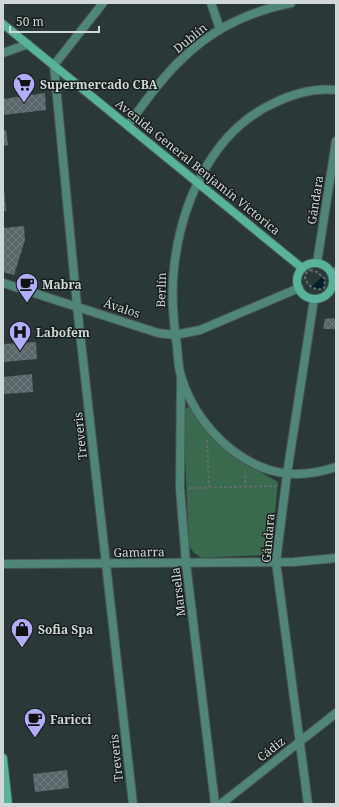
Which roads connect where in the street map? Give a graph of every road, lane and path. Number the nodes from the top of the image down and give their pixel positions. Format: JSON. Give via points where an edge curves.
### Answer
{"nodes":[{"id":1,"x":103,"y":3,"type":"edge"},
{"id":2,"x":211,"y":3,"type":"edge"},
{"id":3,"x":291,"y":3,"type":"edge"},
{"id":4,"x":3,"y":24,"type":"edge"},
{"id":5,"x":220,"y":29,"type":"junction"},
{"id":6,"x":28,"y":44,"type":"junction"},
{"id":7,"x":3,"y":53,"type":"edge"},
{"id":8,"x":54,"y":65,"type":"junction"},
{"id":9,"x":336,"y":90,"type":"edge"},
{"id":10,"x":128,"y":125,"type":"junction"},
{"id":11,"x":336,"y":140,"type":"edge"},
{"id":12,"x":198,"y":183,"type":"junction"},
{"id":13,"x":317,"y":263,"type":"junction"},
{"id":14,"x":302,"y":268,"type":"junction"},
{"id":15,"x":334,"y":272,"type":"edge"},
{"id":16,"x":3,"y":283,"type":"edge"},
{"id":17,"x":299,"y":288,"type":"junction"},
{"id":18,"x":327,"y":290,"type":"junction"},
{"id":19,"x":314,"y":298,"type":"junction"},
{"id":20,"x":336,"y":298,"type":"edge"},
{"id":21,"x":77,"y":306,"type":"junction"},
{"id":22,"x":175,"y":335,"type":"junction"},
{"id":23,"x":181,"y":376,"type":"junction"},
{"id":24,"x":207,"y":426,"type":"junction"},
{"id":25,"x":246,"y":459,"type":"junction"},
{"id":26,"x":336,"y":467,"type":"edge"},
{"id":27,"x":287,"y":474,"type":"junction"},
{"id":28,"x":286,"y":486,"type":"junction"},
{"id":29,"x":209,"y":487,"type":"junction"},
{"id":30,"x":180,"y":488,"type":"junction"},
{"id":31,"x":245,"y":488,"type":"junction"},
{"id":32,"x":336,"y":558,"type":"edge"},
{"id":33,"x":276,"y":562,"type":"junction"},
{"id":34,"x":186,"y":563,"type":"junction"},
{"id":35,"x":3,"y":564,"type":"edge"},
{"id":36,"x":106,"y":564,"type":"junction"},
{"id":37,"x":336,"y":713,"type":"edge"},
{"id":38,"x":300,"y":742,"type":"junction"},
{"id":39,"x":3,"y":758,"type":"edge"},
{"id":40,"x":8,"y":804,"type":"edge"},
{"id":41,"x":133,"y":804,"type":"edge"},
{"id":42,"x":215,"y":804,"type":"edge"},
{"id":43,"x":221,"y":804,"type":"edge"},
{"id":44,"x":308,"y":804,"type":"edge"}],
"edges":[{"from":1,"to":8,"type":"street"},
{"from":2,"to":5,"type":"street"},
{"from":3,"to":5,"type":"street","name":"Dublín","via":[[272,7]]},
{"from":4,"to":6,"type":"street","name":"Avenida General Benjamín Victorica"},
{"from":5,"to":10,"type":"street","name":"Dublín","via":[[184,56]]},
{"from":6,"to":7,"type":"street"},
{"from":6,"to":8,"type":"street","name":"Avenida General Benjamín Victorica"},
{"from":8,"to":10,"type":"street","name":"Avenida General Benjamín Victorica"},
{"from":8,"to":21,"type":"street","name":"Treveris"},
{"from":9,"to":12,"type":"street","name":"Berlín","via":[[303,92],[265,107],[232,132]]},
{"from":10,"to":12,"type":"street","name":"Avenida General Benjamín Victorica"},
{"from":11,"to":13,"type":"street","name":"Gándara"},
{"from":12,"to":14,"type":"street","name":"Avenida General Benjamín Victorica"},
{"from":12,"to":22,"type":"street","name":"Berlín","via":[[182,224],[175,261],[172,290]]},
{"from":13,"to":14,"type":"street"},
{"from":13,"to":15,"type":"street"},
{"from":14,"to":17,"type":"street","via":[[298,278]]},
{"from":15,"to":18,"type":"street","via":[[333,283]]},
{"from":16,"to":21,"type":"street","name":"Ávalos"},
{"from":17,"to":19,"type":"street","via":[[305,295]]},
{"from":17,"to":22,"type":"street","name":"Ávalos","via":[[200,330]]},
{"from":18,"to":18,"type":"path","via":[[325,280],[320,274],[313,270],[306,273],[308,285],[315,289]]},
{"from":18,"to":19,"type":"street","via":[[322,297]]},
{"from":18,"to":20,"type":"street"},
{"from":19,"to":27,"type":"street","name":"Gándara"},
{"from":21,"to":22,"type":"street","name":"Ávalos","via":[[158,333]]},
{"from":21,"to":36,"type":"street","name":"Treveris"},
{"from":22,"to":23,"type":"street","name":"Berlín"},
{"from":23,"to":24,"type":"street","name":"Berlín","via":[[193,404]]},
{"from":23,"to":30,"type":"street","name":"Marsella"},
{"from":24,"to":25,"type":"street","name":"Berlín","via":[[227,446]]},
{"from":24,"to":29,"type":"path"},
{"from":25,"to":27,"type":"street","name":"Berlín","via":[[273,472]]},
{"from":25,"to":31,"type":"path"},
{"from":26,"to":27,"type":"street","name":"Berlín","via":[[308,474]]},
{"from":27,"to":28,"type":"street","name":"Gándara"},
{"from":28,"to":31,"type":"path"},
{"from":28,"to":33,"type":"street","name":"Gándara"},
{"from":29,"to":30,"type":"path"},
{"from":29,"to":31,"type":"path"},
{"from":30,"to":34,"type":"street","name":"Marsella"},
{"from":32,"to":33,"type":"street","name":"Gamarra"},
{"from":33,"to":34,"type":"street","name":"Gamarra"},
{"from":33,"to":38,"type":"street","name":"Gándara"},
{"from":34,"to":36,"type":"street","name":"Gamarra"},
{"from":34,"to":42,"type":"street","name":"Marsella"},
{"from":35,"to":36,"type":"street","name":"Gamarra"},
{"from":36,"to":41,"type":"street","name":"Treveris"},
{"from":37,"to":38,"type":"street","name":"Cádiz"},
{"from":38,"to":43,"type":"street","name":"Cádiz"},
{"from":38,"to":44,"type":"street","name":"Gándara"},
{"from":39,"to":40,"type":"street"}]}
